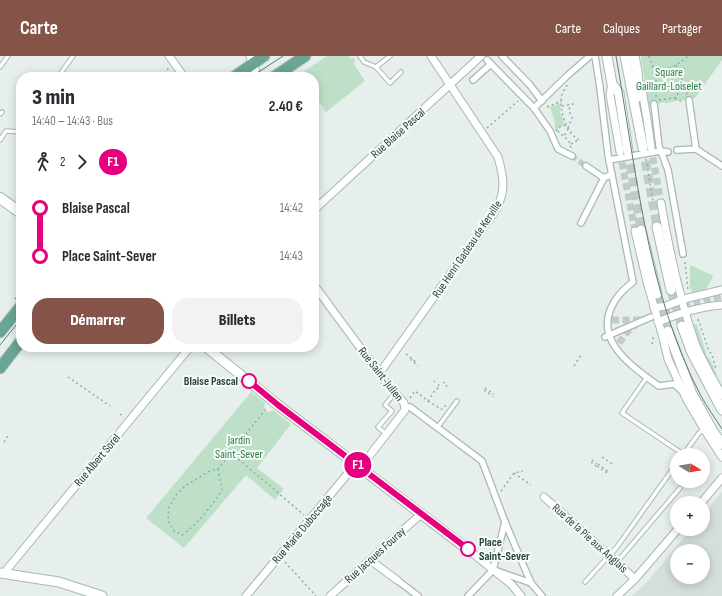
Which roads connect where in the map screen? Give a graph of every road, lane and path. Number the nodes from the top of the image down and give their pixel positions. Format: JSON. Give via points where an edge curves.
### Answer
{"nodes":[{"id":1,"x":8,"y":56,"type":"edge"},
{"id":2,"x":73,"y":56,"type":"edge"},
{"id":3,"x":264,"y":56,"type":"edge"},
{"id":4,"x":305,"y":56,"type":"edge"},
{"id":5,"x":360,"y":56,"type":"edge"},
{"id":6,"x":390,"y":56,"type":"edge"},
{"id":7,"x":431,"y":56,"type":"edge"},
{"id":8,"x":502,"y":56,"type":"edge"},
{"id":9,"x":590,"y":56,"type":"edge"},
{"id":10,"x":595,"y":56,"type":"edge"},
{"id":11,"x":607,"y":56,"type":"edge"},
{"id":12,"x":625,"y":56,"type":"edge"},
{"id":13,"x":634,"y":56,"type":"edge"},
{"id":14,"x":649,"y":56,"type":"edge"},
{"id":15,"x":688,"y":56,"type":"edge"},
{"id":16,"x":173,"y":59,"type":"edge"},
{"id":17,"x":252,"y":60,"type":"edge"},
{"id":18,"x":486,"y":60,"type":"edge"},
{"id":19,"x":676,"y":65,"type":"junction"},
{"id":20,"x":0,"y":67,"type":"edge"},
{"id":21,"x":376,"y":67,"type":"junction"},
{"id":22,"x":653,"y":68,"type":"junction"},
{"id":23,"x":637,"y":71,"type":"junction"},
{"id":24,"x":62,"y":72,"type":"edge"},
{"id":25,"x":164,"y":72,"type":"edge"},
{"id":26,"x":181,"y":72,"type":"edge"},
{"id":27,"x":239,"y":72,"type":"edge"},
{"id":28,"x":255,"y":72,"type":"edge"},
{"id":29,"x":281,"y":72,"type":"edge"},
{"id":30,"x":401,"y":72,"type":"dead end"},
{"id":31,"x":566,"y":77,"type":"junction"},
{"id":32,"x":472,"y":79,"type":"dead end"},
{"id":33,"x":451,"y":85,"type":"junction"},
{"id":34,"x":684,"y":85,"type":"junction"},
{"id":35,"x":522,"y":97,"type":"junction"},
{"id":36,"x":690,"y":100,"type":"joint"},
{"id":37,"x":542,"y":101,"type":"junction"},
{"id":38,"x":562,"y":101,"type":"junction"},
{"id":39,"x":570,"y":104,"type":"junction"},
{"id":40,"x":574,"y":104,"type":"dead end"},
{"id":41,"x":654,"y":104,"type":"dead end"},
{"id":42,"x":562,"y":106,"type":"junction"},
{"id":43,"x":534,"y":109,"type":"junction"},
{"id":44,"x":567,"y":125,"type":"junction"},
{"id":45,"x":490,"y":126,"type":"dead end"},
{"id":46,"x":639,"y":126,"type":"junction"},
{"id":47,"x":568,"y":128,"type":"junction"},
{"id":48,"x":558,"y":130,"type":"junction"},
{"id":49,"x":16,"y":132,"type":"edge"},
{"id":50,"x":551,"y":134,"type":"junction"},
{"id":51,"x":564,"y":136,"type":"junction"},
{"id":52,"x":0,"y":140,"type":"edge"},
{"id":53,"x":571,"y":144,"type":"junction"},
{"id":54,"x":696,"y":149,"type":"junction"},
{"id":55,"x":646,"y":150,"type":"junction"},
{"id":56,"x":677,"y":150,"type":"dead end"},
{"id":57,"x":660,"y":151,"type":"junction"},
{"id":58,"x":624,"y":152,"type":"tunnel mouth"},
{"id":59,"x":668,"y":152,"type":"dead end"},
{"id":60,"x":571,"y":156,"type":"joint"},
{"id":61,"x":609,"y":160,"type":"junction"},
{"id":62,"x":586,"y":166,"type":"tunnel mouth"},
{"id":63,"x":722,"y":166,"type":"edge"},
{"id":64,"x":612,"y":174,"type":"junction"},
{"id":65,"x":604,"y":178,"type":"junction"},
{"id":66,"x":0,"y":198,"type":"edge"},
{"id":67,"x":653,"y":200,"type":"dead end"},
{"id":68,"x":661,"y":203,"type":"tunnel mouth"},
{"id":69,"x":319,"y":205,"type":"edge"},
{"id":70,"x":16,"y":210,"type":"edge"},
{"id":71,"x":581,"y":223,"type":"dead end"},
{"id":72,"x":657,"y":227,"type":"tunnel mouth"},
{"id":73,"x":638,"y":230,"type":"joint"},
{"id":74,"x":683,"y":254,"type":"dead end"},
{"id":75,"x":685,"y":262,"type":"dead end"},
{"id":76,"x":671,"y":290,"type":"tunnel mouth"},
{"id":77,"x":688,"y":290,"type":"dead end"},
{"id":78,"x":722,"y":290,"type":"edge"},
{"id":79,"x":319,"y":292,"type":"edge"},
{"id":80,"x":657,"y":294,"type":"tunnel mouth"},
{"id":81,"x":681,"y":300,"type":"junction"},
{"id":82,"x":722,"y":306,"type":"edge"},
{"id":83,"x":654,"y":308,"type":"junction"},
{"id":84,"x":16,"y":312,"type":"edge"},
{"id":85,"x":685,"y":313,"type":"junction"},
{"id":86,"x":651,"y":317,"type":"dead end"},
{"id":87,"x":698,"y":319,"type":"dead end"},
{"id":88,"x":658,"y":322,"type":"junction"},
{"id":89,"x":682,"y":326,"type":"tunnel mouth"},
{"id":90,"x":654,"y":330,"type":"dead end"},
{"id":91,"x":668,"y":331,"type":"tunnel mouth"},
{"id":92,"x":0,"y":332,"type":"edge"},
{"id":93,"x":607,"y":337,"type":"junction"},
{"id":94,"x":652,"y":344,"type":"dead end"},
{"id":95,"x":16,"y":347,"type":"edge"},
{"id":96,"x":186,"y":352,"type":"edge"},
{"id":97,"x":212,"y":352,"type":"edge"},
{"id":98,"x":406,"y":354,"type":"dead end"},
{"id":99,"x":582,"y":354,"type":"dead end"},
{"id":100,"x":412,"y":358,"type":"junction"},
{"id":101,"x":417,"y":363,"type":"dead end"},
{"id":102,"x":418,"y":366,"type":"dead end"},
{"id":103,"x":574,"y":366,"type":"dead end"},
{"id":104,"x":0,"y":368,"type":"edge"},
{"id":105,"x":716,"y":368,"type":"dead end"},
{"id":106,"x":380,"y":374,"type":"junction"},
{"id":107,"x":68,"y":377,"type":"dead end"},
{"id":108,"x":646,"y":377,"type":"junction"},
{"id":109,"x":450,"y":383,"type":"dead end"},
{"id":110,"x":484,"y":389,"type":"dead end"},
{"id":111,"x":415,"y":391,"type":"dead end"},
{"id":112,"x":683,"y":392,"type":"junction"},
{"id":113,"x":396,"y":393,"type":"junction"},
{"id":114,"x":494,"y":395,"type":"dead end"},
{"id":115,"x":722,"y":395,"type":"edge"},
{"id":116,"x":428,"y":401,"type":"junction"},
{"id":117,"x":457,"y":401,"type":"dead end"},
{"id":118,"x":446,"y":405,"type":"dead end"},
{"id":119,"x":110,"y":406,"type":"dead end"},
{"id":120,"x":405,"y":407,"type":"junction"},
{"id":121,"x":266,"y":410,"type":"dead end"},
{"id":122,"x":722,"y":410,"type":"edge"},
{"id":123,"x":438,"y":428,"type":"junction"},
{"id":124,"x":704,"y":429,"type":"junction"},
{"id":125,"x":9,"y":434,"type":"dead end"},
{"id":126,"x":386,"y":434,"type":"junction"},
{"id":127,"x":4,"y":442,"type":"dead end"},
{"id":128,"x":722,"y":444,"type":"edge"},
{"id":129,"x":673,"y":448,"type":"edge"},
{"id":130,"x":689,"y":448,"type":"edge"},
{"id":131,"x":230,"y":454,"type":"junction"},
{"id":132,"x":602,"y":457,"type":"dead end"},
{"id":133,"x":722,"y":457,"type":"edge"},
{"id":134,"x":591,"y":461,"type":"dead end"},
{"id":135,"x":597,"y":465,"type":"dead end"},
{"id":136,"x":614,"y":465,"type":"dead end"},
{"id":137,"x":359,"y":466,"type":"junction"},
{"id":138,"x":218,"y":469,"type":"junction"},
{"id":139,"x":603,"y":469,"type":"dead end"},
{"id":140,"x":523,"y":471,"type":"dead end"},
{"id":141,"x":514,"y":473,"type":"junction"},
{"id":142,"x":670,"y":473,"type":"edge"},
{"id":143,"x":610,"y":474,"type":"dead end"},
{"id":144,"x":722,"y":478,"type":"edge"},
{"id":145,"x":531,"y":485,"type":"dead end"},
{"id":146,"x":680,"y":488,"type":"dead end"},
{"id":147,"x":706,"y":496,"type":"edge"},
{"id":148,"x":544,"y":497,"type":"dead end"},
{"id":149,"x":496,"y":498,"type":"junction"},
{"id":150,"x":421,"y":514,"type":"junction"},
{"id":151,"x":309,"y":520,"type":"junction"},
{"id":152,"x":505,"y":522,"type":"junction"},
{"id":153,"x":672,"y":536,"type":"edge"},
{"id":154,"x":471,"y":552,"type":"joint"},
{"id":155,"x":279,"y":556,"type":"junction"},
{"id":156,"x":611,"y":556,"type":"junction"},
{"id":157,"x":370,"y":560,"type":"junction"},
{"id":158,"x":617,"y":562,"type":"junction"},
{"id":159,"x":493,"y":570,"type":"junction"},
{"id":160,"x":2,"y":573,"type":"edge"},
{"id":161,"x":635,"y":579,"type":"junction"},
{"id":162,"x":397,"y":580,"type":"joint"},
{"id":163,"x":531,"y":582,"type":"junction"},
{"id":164,"x":585,"y":582,"type":"dead end"},
{"id":165,"x":102,"y":596,"type":"edge"},
{"id":166,"x":246,"y":596,"type":"edge"},
{"id":167,"x":316,"y":596,"type":"edge"},
{"id":168,"x":330,"y":596,"type":"edge"},
{"id":169,"x":418,"y":596,"type":"edge"},
{"id":170,"x":468,"y":596,"type":"edge"},
{"id":171,"x":520,"y":596,"type":"edge"},
{"id":172,"x":542,"y":596,"type":"edge"},
{"id":173,"x":617,"y":596,"type":"edge"}],
"edges":[{"from":1,"to":20,"type":"lane"},
{"from":2,"to":24,"type":"lane"},
{"from":3,"to":17,"type":"main road"},
{"from":4,"to":29,"type":"main road"},
{"from":5,"to":21,"type":"lane","via":[[364,62]]},
{"from":6,"to":21,"type":"lane"},
{"from":7,"to":33,"type":"street","name":"Rue Henri Gadeau de Kerville"},
{"from":8,"to":37,"type":"street"},
{"from":9,"to":31,"type":"street"},
{"from":10,"to":61,"type":"street"},
{"from":11,"to":58,"type":"street","via":[[612,84],[619,93]]},
{"from":12,"to":46,"type":"street"},
{"from":13,"to":23,"type":"street"},
{"from":14,"to":22,"type":"path"},
{"from":15,"to":19,"type":"path"},
{"from":16,"to":25,"type":"path"},
{"from":16,"to":26,"type":"street"},
{"from":17,"to":27,"type":"main road"},
{"from":17,"to":28,"type":"street"},
{"from":18,"to":32,"type":"street"},
{"from":18,"to":33,"type":"street","name":"Rue Blaise Pascal"},
{"from":18,"to":35,"type":"street"},
{"from":19,"to":22,"type":"path","via":[[659,70]]},
{"from":19,"to":34,"type":"path"},
{"from":21,"to":30,"type":"lane","via":[[390,83]]},
{"from":22,"to":34,"type":"path","via":[[656,76],[656,101],[675,98]]},
{"from":23,"to":46,"type":"street"},
{"from":23,"to":55,"type":"street","via":[[647,119]]},
{"from":31,"to":37,"type":"street"},
{"from":31,"to":38,"type":"path","via":[[568,84],[562,93]]},
{"from":33,"to":69,"type":"street","name":"Rue Blaise Pascal"},
{"from":33,"to":106,"type":"street","name":"Rue Henri Gadeau de Kerville","via":[[498,157],[503,175],[502,197],[496,210]]},
{"from":34,"to":36,"type":"path"},
{"from":35,"to":43,"type":"street"},
{"from":35,"to":45,"type":"path"},
{"from":36,"to":54,"type":"street"},
{"from":37,"to":43,"type":"street"},
{"from":38,"to":42,"type":"path"},
{"from":38,"to":43,"type":"path"},
{"from":39,"to":40,"type":"path"},
{"from":39,"to":42,"type":"path"},
{"from":39,"to":47,"type":"path","via":[[572,118]]},
{"from":41,"to":57,"type":"street"},
{"from":42,"to":44,"type":"path"},
{"from":43,"to":50,"type":"street"},
{"from":44,"to":47,"type":"path"},
{"from":44,"to":48,"type":"path","via":[[559,127]]},
{"from":46,"to":55,"type":"street"},
{"from":47,"to":51,"type":"path"},
{"from":47,"to":53,"type":"path","via":[[579,140]]},
{"from":48,"to":50,"type":"path"},
{"from":48,"to":51,"type":"path"},
{"from":49,"to":52,"type":"lane","via":[[6,131]]},
{"from":50,"to":60,"type":"street","via":[[558,149]]},
{"from":51,"to":53,"type":"path"},
{"from":53,"to":60,"type":"path"},
{"from":54,"to":56,"type":"street"},
{"from":54,"to":63,"type":"street"},
{"from":55,"to":57,"type":"street"},
{"from":55,"to":61,"type":"street"},
{"from":55,"to":67,"type":"path"},
{"from":57,"to":59,"type":"street"},
{"from":57,"to":74,"type":"street","via":[[668,170]]},
{"from":61,"to":64,"type":"street"},
{"from":62,"to":65,"type":"street"},
{"from":64,"to":65,"type":"street"},
{"from":64,"to":93,"type":"street","via":[[633,282],[619,294],[609,311]]},
{"from":65,"to":71,"type":"street"},
{"from":66,"to":70,"type":"main road"},
{"from":68,"to":81,"type":"street"},
{"from":72,"to":76,"type":"street"},
{"from":73,"to":80,"type":"street"},
{"from":73,"to":83,"type":"street"},
{"from":75,"to":77,"type":"path"},
{"from":78,"to":81,"type":"street"},
{"from":79,"to":106,"type":"street","name":"Rue Saint-Julien"},
{"from":81,"to":83,"type":"street"},
{"from":81,"to":85,"type":"street"},
{"from":82,"to":85,"type":"street"},
{"from":83,"to":88,"type":"street"},
{"from":84,"to":92,"type":"main road"},
{"from":85,"to":88,"type":"street"},
{"from":85,"to":115,"type":"street","via":[[695,344]]},
{"from":86,"to":93,"type":"street"},
{"from":87,"to":105,"type":"path"},
{"from":88,"to":112,"type":"street","via":[[668,359]]},
{"from":89,"to":122,"type":"street","via":[[692,353]]},
{"from":90,"to":94,"type":"path"},
{"from":91,"to":128,"type":"street","via":[[692,394]]},
{"from":93,"to":108,"type":"street"},
{"from":95,"to":104,"type":"main road"},
{"from":96,"to":160,"type":"street","name":"Rue Albert Sorel"},
{"from":97,"to":137,"type":"street"},
{"from":98,"to":100,"type":"path"},
{"from":99,"to":103,"type":"path"},
{"from":100,"to":101,"type":"path"},
{"from":100,"to":102,"type":"path"},
{"from":106,"to":113,"type":"street","name":"Rue Saint-Julien"},
{"from":107,"to":119,"type":"path"},
{"from":108,"to":112,"type":"street","via":[[659,386],[674,384]]},
{"from":108,"to":129,"type":"lane","via":[[622,414]]},
{"from":109,"to":116,"type":"path","via":[[446,387],[447,385],[442,382]]},
{"from":110,"to":114,"type":"path"},
{"from":111,"to":116,"type":"path"},
{"from":112,"to":124,"type":"street"},
{"from":113,"to":120,"type":"street","name":"Rue Saint-Julien"},
{"from":113,"to":126,"type":"lane","via":[[385,405],[392,411],[378,427]]},
{"from":116,"to":118,"type":"path","via":[[441,409]]},
{"from":117,"to":123,"type":"lane"},
{"from":120,"to":123,"type":"street","name":"Rue Saint-Julien","via":[[410,407]]},
{"from":120,"to":126,"type":"street","name":"Rue Marie Duboccage","via":[[403,414]]},
{"from":121,"to":131,"type":"path"},
{"from":123,"to":149,"type":"street","name":"Rue Saint-Julien","via":[[482,460]]},
{"from":124,"to":130,"type":"lane"},
{"from":124,"to":133,"type":"street"},
{"from":125,"to":127,"type":"path"},
{"from":126,"to":137,"type":"street","name":"Rue Marie Duboccage"},
{"from":131,"to":138,"type":"path"},
{"from":131,"to":151,"type":"path"},
{"from":132,"to":136,"type":"path"},
{"from":134,"to":139,"type":"path"},
{"from":135,"to":143,"type":"path"},
{"from":137,"to":150,"type":"street"},
{"from":137,"to":151,"type":"street","name":"Rue Marie Duboccage","via":[[351,470]]},
{"from":138,"to":138,"type":"path","via":[[185,486],[176,495],[169,507],[168,520],[173,530],[182,535],[189,531],[214,502],[222,490]]},
{"from":140,"to":141,"type":"path"},
{"from":141,"to":145,"type":"path"},
{"from":141,"to":149,"type":"path"},
{"from":142,"to":156,"type":"lane"},
{"from":144,"to":147,"type":"street"},
{"from":146,"to":158,"type":"lane"},
{"from":148,"to":156,"type":"street","name":"Rue de la Pie aux Anglais"},
{"from":149,"to":152,"type":"street"},
{"from":150,"to":154,"type":"street"},
{"from":150,"to":157,"type":"street","name":"Rue Jacques Fouray"},
{"from":151,"to":155,"type":"street","name":"Rue Marie Duboccage"},
{"from":152,"to":159,"type":"street"},
{"from":152,"to":163,"type":"street"},
{"from":153,"to":161,"type":"street"},
{"from":154,"to":159,"type":"street"},
{"from":155,"to":166,"type":"street","name":"Rue Marie Duboccage"},
{"from":155,"to":167,"type":"path"},
{"from":156,"to":158,"type":"street","name":"Rue de la Pie aux Anglais"},
{"from":156,"to":164,"type":"lane"},
{"from":157,"to":162,"type":"street"},
{"from":157,"to":168,"type":"street","name":"Rue Jacques Fouray"},
{"from":158,"to":161,"type":"street","name":"Rue de la Pie aux Anglais"},
{"from":159,"to":163,"type":"street"},
{"from":159,"to":170,"type":"street"},
{"from":159,"to":171,"type":"street","via":[[511,584]]},
{"from":160,"to":165,"type":"street","via":[[59,582]]},
{"from":161,"to":173,"type":"street"},
{"from":162,"to":169,"type":"street"},
{"from":163,"to":172,"type":"street"}]}
